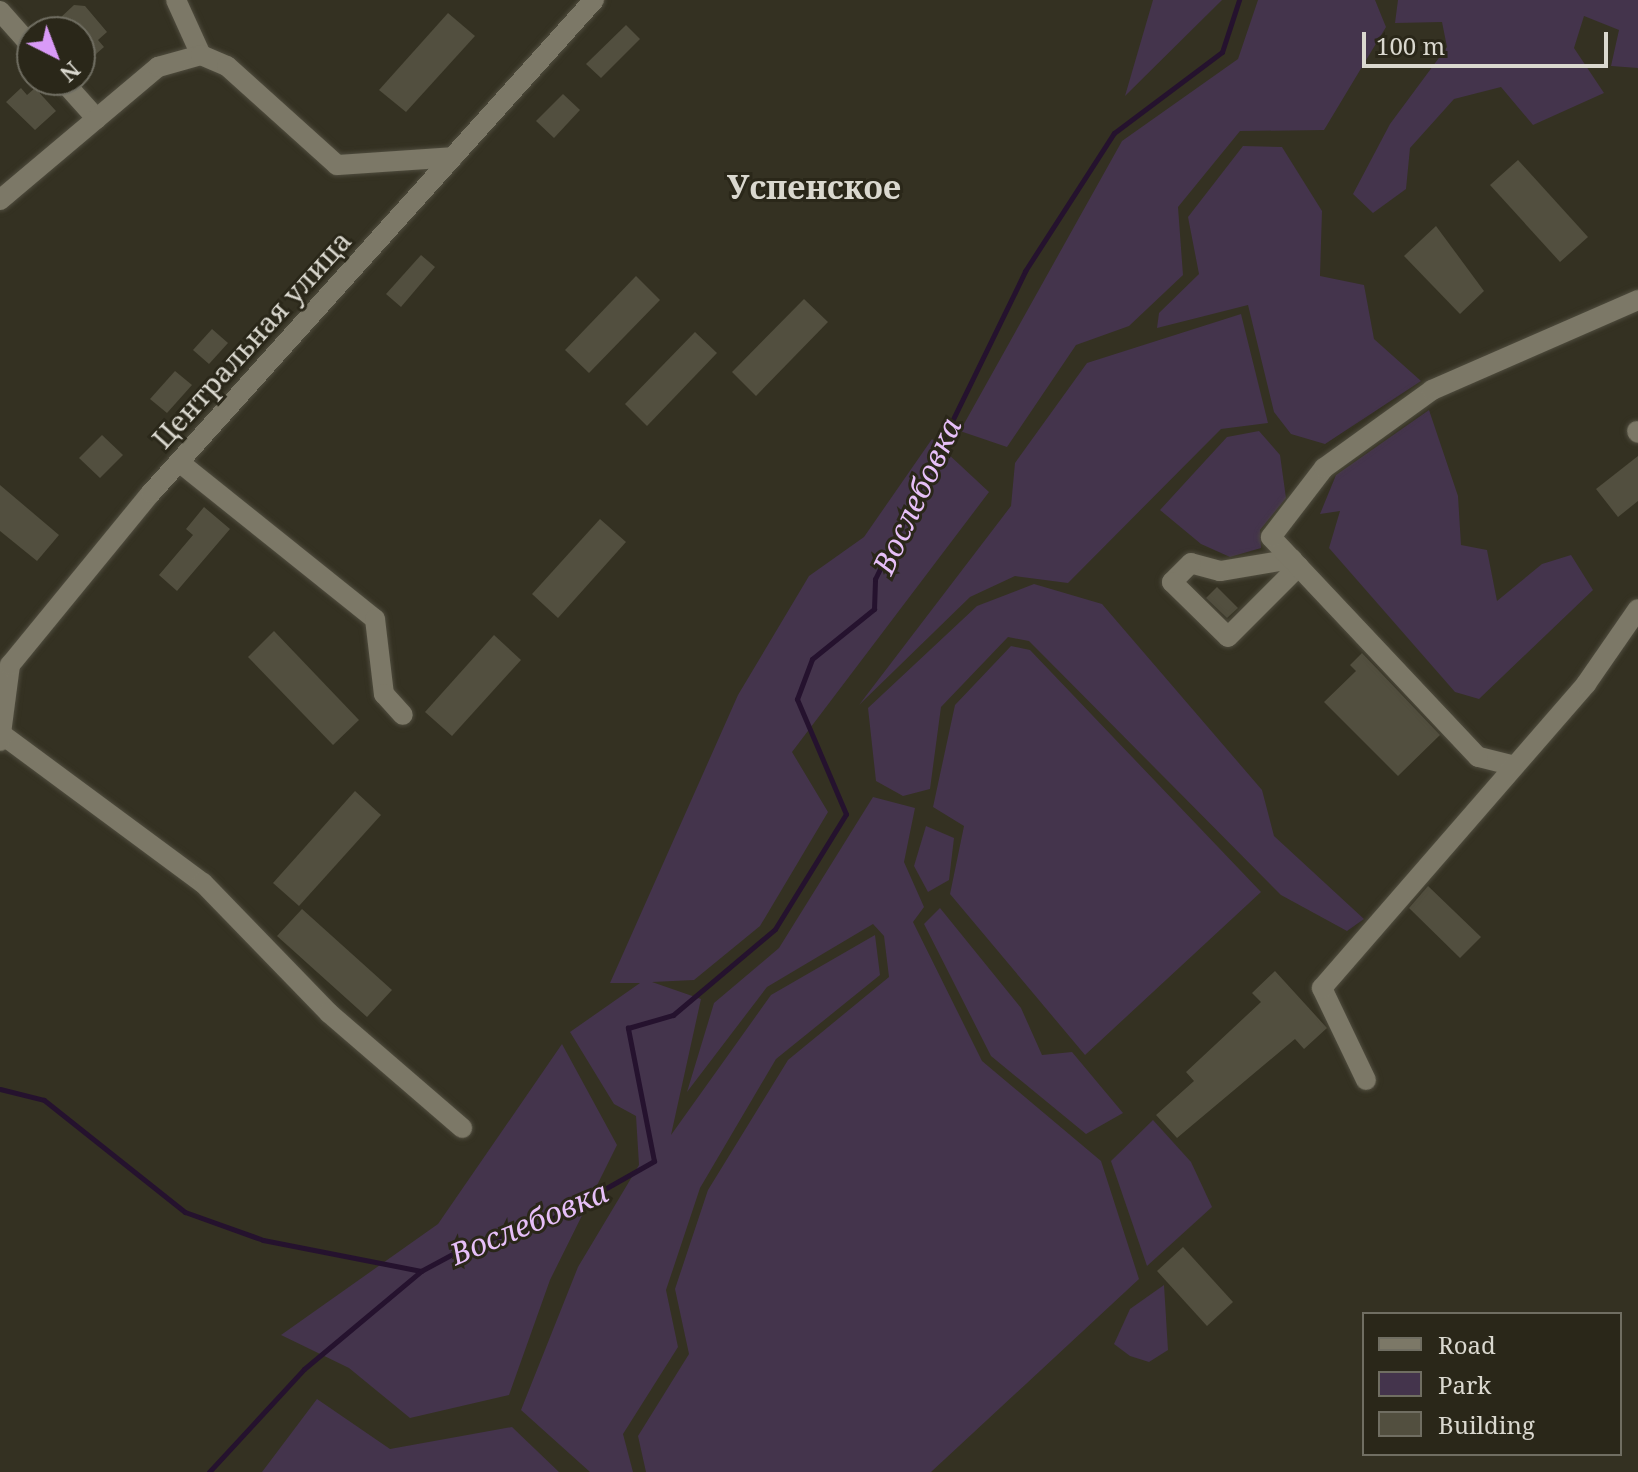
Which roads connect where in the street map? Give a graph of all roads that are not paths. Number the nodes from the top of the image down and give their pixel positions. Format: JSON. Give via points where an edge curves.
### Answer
{"nodes":[{"id":1,"x":176,"y":0,"type":"edge"},
{"id":2,"x":594,"y":0,"type":"edge"},
{"id":3,"x":0,"y":11,"type":"edge"},
{"id":4,"x":16,"y":29,"type":"edge"},
{"id":5,"x":201,"y":55,"type":"junction"},
{"id":6,"x":76,"y":96,"type":"edge"},
{"id":7,"x":97,"y":119,"type":"junction"},
{"id":8,"x":453,"y":157,"type":"junction"},
{"id":9,"x":0,"y":200,"type":"edge"},
{"id":10,"x":1638,"y":300,"type":"edge"},
{"id":11,"x":179,"y":462,"type":"junction"},
{"id":12,"x":1296,"y":562,"type":"junction"},
{"id":13,"x":1638,"y":609,"type":"edge"},
{"id":14,"x":403,"y":715,"type":"dead end"},
{"id":15,"x":0,"y":733,"type":"edge"},
{"id":16,"x":0,"y":741,"type":"edge"},
{"id":17,"x":1511,"y":765,"type":"junction"},
{"id":18,"x":1366,"y":1080,"type":"dead end"},
{"id":19,"x":462,"y":1128,"type":"dead end"}],
"edges":[{"from":1,"to":5,"type":"street"},
{"from":2,"to":8,"type":"street","name":"Центральная улица"},
{"from":3,"to":4,"type":"street"},
{"from":5,"to":7,"type":"street","via":[[158,67]]},
{"from":5,"to":8,"type":"street","via":[[227,66],[337,165]]},
{"from":6,"to":7,"type":"street"},
{"from":7,"to":9,"type":"street"},
{"from":8,"to":11,"type":"street","name":"Центральная улица"},
{"from":10,"to":12,"type":"street","via":[[1432,390],[1358,439],[1324,468],[1271,537]]},
{"from":11,"to":14,"type":"street","via":[[375,619],[384,694]]},
{"from":11,"to":15,"type":"street","name":"Центральная улица","via":[[10,665]]},
{"from":12,"to":12,"type":"street","via":[[1228,637],[1172,582],[1191,563],[1220,571]]},
{"from":12,"to":17,"type":"street","via":[[1478,757]]},
{"from":13,"to":17,"type":"street","via":[[1586,684]]},
{"from":15,"to":16,"type":"street","name":"Центральная улица"},
{"from":15,"to":19,"type":"street","via":[[203,883],[329,1013]]},
{"from":17,"to":18,"type":"street","via":[[1322,988]]}]}
